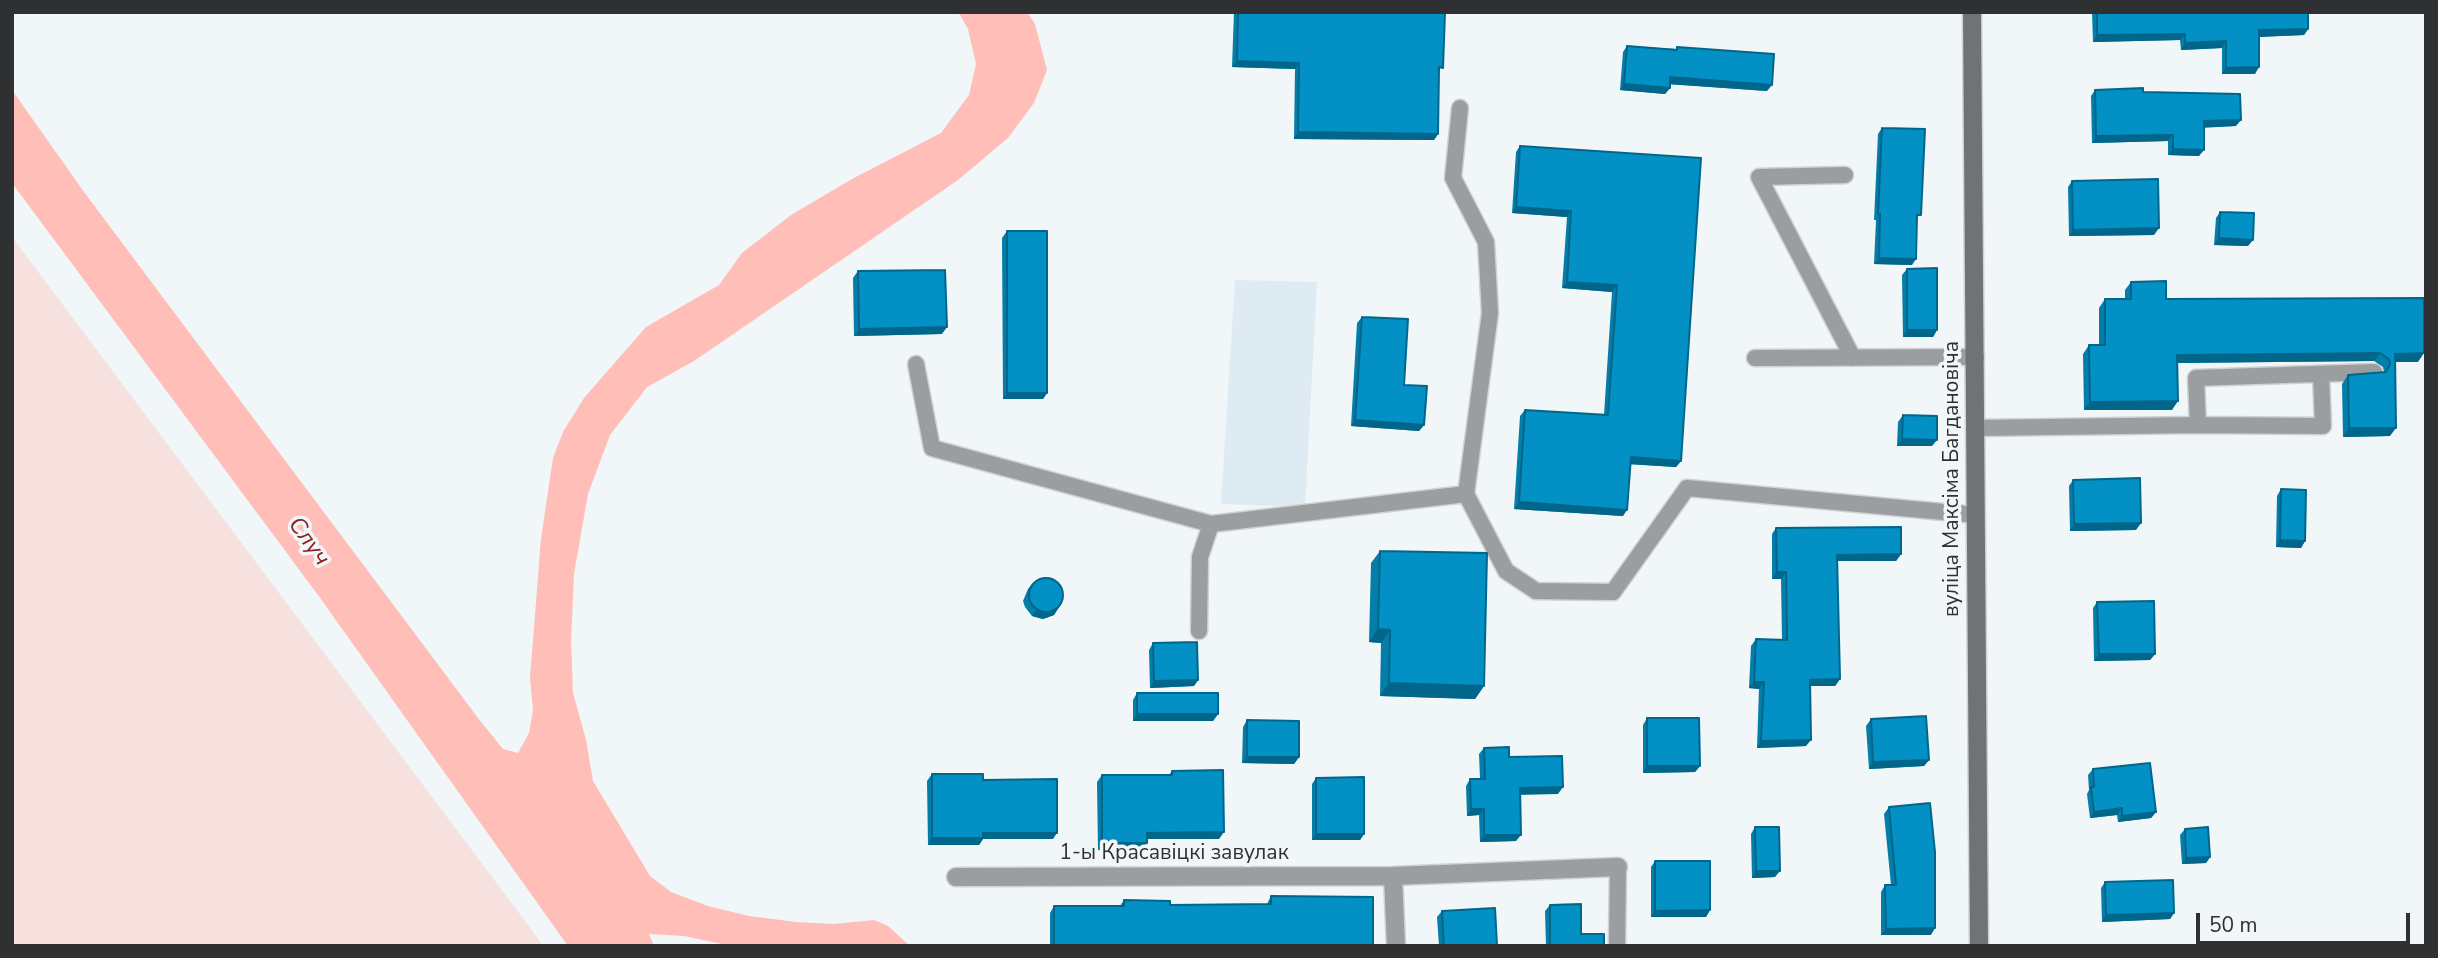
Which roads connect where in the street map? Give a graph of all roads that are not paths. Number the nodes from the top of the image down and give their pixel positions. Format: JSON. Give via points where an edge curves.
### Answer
{"nodes":[{"id":1,"x":1972,"y":12,"type":"edge"},
{"id":2,"x":1460,"y":108,"type":"dead end"},
{"id":3,"x":1845,"y":175,"type":"dead end"},
{"id":4,"x":1976,"y":357,"type":"junction"},
{"id":5,"x":1755,"y":358,"type":"dead end"},
{"id":6,"x":1853,"y":358,"type":"junction"},
{"id":7,"x":916,"y":364,"type":"dead end"},
{"id":8,"x":2374,"y":372,"type":"edge"},
{"id":9,"x":2321,"y":374,"type":"junction"},
{"id":10,"x":2197,"y":425,"type":"junction"},
{"id":11,"x":1976,"y":428,"type":"junction"},
{"id":12,"x":1466,"y":494,"type":"junction"},
{"id":13,"x":1976,"y":514,"type":"junction"},
{"id":14,"x":1211,"y":524,"type":"junction"},
{"id":15,"x":1199,"y":631,"type":"dead end"},
{"id":16,"x":1618,"y":867,"type":"joint"},
{"id":17,"x":1393,"y":876,"type":"junction"},
{"id":18,"x":956,"y":877,"type":"dead end"},
{"id":19,"x":1396,"y":946,"type":"edge"},
{"id":20,"x":1617,"y":946,"type":"edge"},
{"id":21,"x":1979,"y":946,"type":"edge"}],
"edges":[{"from":1,"to":4,"type":"main road","name":"вуліца Максіма Багдановіча"},
{"from":2,"to":12,"type":"lane","via":[[1453,178],[1486,242],[1490,313]]},
{"from":3,"to":6,"type":"lane","via":[[1759,177]]},
{"from":4,"to":6,"type":"lane"},
{"from":4,"to":11,"type":"main road","name":"вуліца Максіма Багдановіча"},
{"from":5,"to":6,"type":"lane"},
{"from":7,"to":14,"type":"lane","via":[[932,448]]},
{"from":8,"to":9,"type":"lane"},
{"from":9,"to":10,"type":"lane","via":[[2196,378]]},
{"from":9,"to":10,"type":"lane","via":[[2323,426]]},
{"from":10,"to":11,"type":"lane"},
{"from":11,"to":13,"type":"main road","name":"вуліца Максіма Багдановіча"},
{"from":12,"to":13,"type":"lane","via":[[1506,571],[1536,591],[1613,592],[1687,488]]},
{"from":12,"to":14,"type":"lane"},
{"from":13,"to":21,"type":"main road","name":"вуліца Максіма Багдановіча"},
{"from":14,"to":15,"type":"lane","via":[[1200,557]]},
{"from":16,"to":17,"type":"street","name":"1-ы Красавіцкі завулак"},
{"from":16,"to":20,"type":"lane"},
{"from":17,"to":18,"type":"street","name":"1-ы Красавіцкі завулак"},
{"from":17,"to":19,"type":"street"}]}
